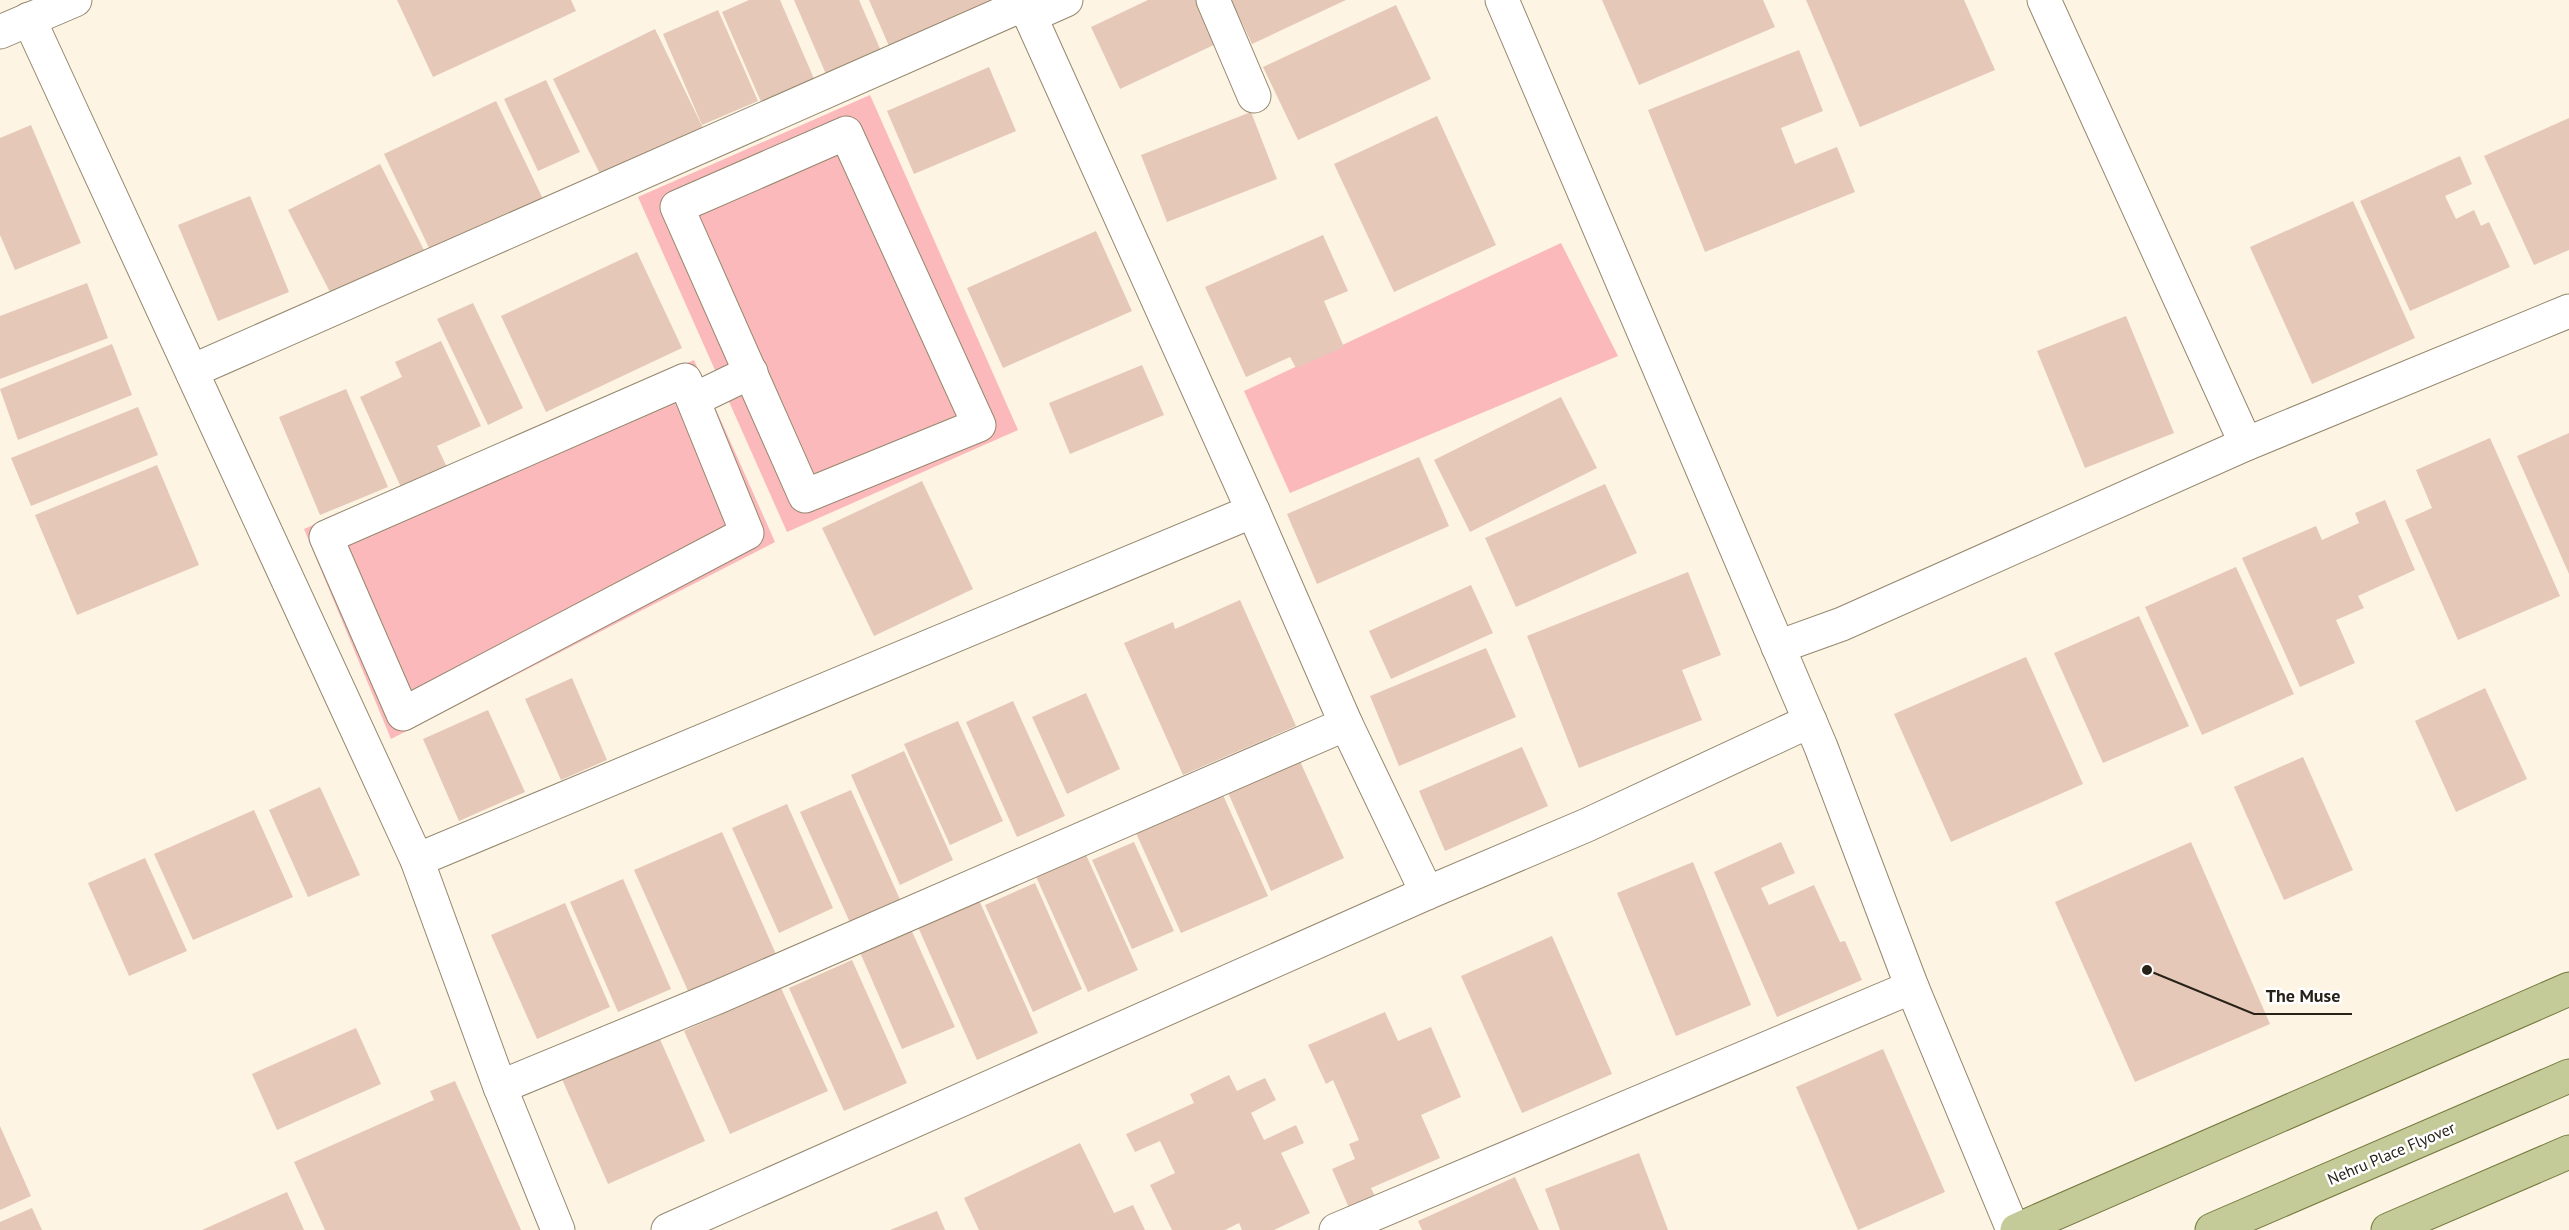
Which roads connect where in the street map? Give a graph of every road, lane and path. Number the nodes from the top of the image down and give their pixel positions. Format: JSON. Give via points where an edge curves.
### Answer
{"nodes":[{"id":1,"x":75,"y":0,"type":"edge"},
{"id":2,"x":1066,"y":0,"type":"edge"},
{"id":3,"x":1213,"y":0,"type":"edge"},
{"id":4,"x":1502,"y":0,"type":"edge"},
{"id":5,"x":2044,"y":0,"type":"edge"},
{"id":6,"x":1030,"y":15,"type":"junction"},
{"id":7,"x":29,"y":19,"type":"junction"},
{"id":8,"x":0,"y":32,"type":"edge"},
{"id":9,"x":1254,"y":96,"type":"dead end"},
{"id":10,"x":739,"y":130,"type":"junction"},
{"id":11,"x":759,"y":171,"type":"junction"},
{"id":12,"x":2569,"y":311,"type":"edge"},
{"id":13,"x":192,"y":371,"type":"junction"},
{"id":14,"x":751,"y":372,"type":"junction"},
{"id":15,"x":693,"y":400,"type":"junction"},
{"id":16,"x":2246,"y":444,"type":"junction"},
{"id":17,"x":1252,"y":511,"type":"junction"},
{"id":18,"x":355,"y":605,"type":"junction"},
{"id":19,"x":311,"y":630,"type":"junction"},
{"id":20,"x":1778,"y":647,"type":"junction"},
{"id":21,"x":1810,"y":721,"type":"junction"},
{"id":22,"x":1346,"y":724,"type":"junction"},
{"id":23,"x":417,"y":860,"type":"junction"},
{"id":24,"x":1427,"y":893,"type":"junction"},
{"id":25,"x":1912,"y":987,"type":"junction"},
{"id":26,"x":2569,"y":990,"type":"edge"},
{"id":27,"x":2569,"y":1076,"type":"edge"},
{"id":28,"x":500,"y":1087,"type":"junction"},
{"id":29,"x":2569,"y":1152,"type":"edge"},
{"id":30,"x":558,"y":1230,"type":"edge"},
{"id":31,"x":668,"y":1230,"type":"edge"},
{"id":32,"x":1335,"y":1230,"type":"edge"},
{"id":33,"x":2015,"y":1230,"type":"edge"},
{"id":34,"x":2212,"y":1230,"type":"edge"},
{"id":35,"x":2388,"y":1230,"type":"edge"}],
"edges":[{"from":1,"to":7,"type":"street"},
{"from":2,"to":6,"type":"street"},
{"from":3,"to":9,"type":"street"},
{"from":4,"to":20,"type":"street"},
{"from":5,"to":16,"type":"street"},
{"from":6,"to":10,"type":"street","via":[[1023,9],[1013,9]]},
{"from":6,"to":17,"type":"street"},
{"from":7,"to":8,"type":"street"},
{"from":7,"to":13,"type":"street"},
{"from":10,"to":11,"type":"street"},
{"from":10,"to":13,"type":"street"},
{"from":11,"to":14,"type":"street","via":[[677,207]]},
{"from":11,"to":14,"type":"street","via":[[846,133],[979,425],[805,496]]},
{"from":12,"to":16,"type":"street"},
{"from":13,"to":19,"type":"street"},
{"from":14,"to":15,"type":"street"},
{"from":15,"to":18,"type":"street","via":[[685,380],[326,537]]},
{"from":15,"to":18,"type":"street","via":[[747,533],[403,714]]},
{"from":16,"to":20,"type":"street","via":[[1842,624]]},
{"from":17,"to":22,"type":"street"},
{"from":17,"to":23,"type":"street"},
{"from":18,"to":19,"type":"street"},
{"from":19,"to":23,"type":"street"},
{"from":20,"to":21,"type":"street"},
{"from":21,"to":24,"type":"street","via":[[1587,825]]},
{"from":21,"to":25,"type":"street"},
{"from":22,"to":24,"type":"street"},
{"from":22,"to":28,"type":"street","via":[[718,997]]},
{"from":23,"to":28,"type":"street"},
{"from":24,"to":31,"type":"street"},
{"from":25,"to":32,"type":"street"},
{"from":25,"to":33,"type":"street"},
{"from":26,"to":33,"type":"main road"},
{"from":27,"to":34,"type":"main road","name":"Nehru Place Flyover"},
{"from":28,"to":30,"type":"street"},
{"from":29,"to":35,"type":"main road"}]}
